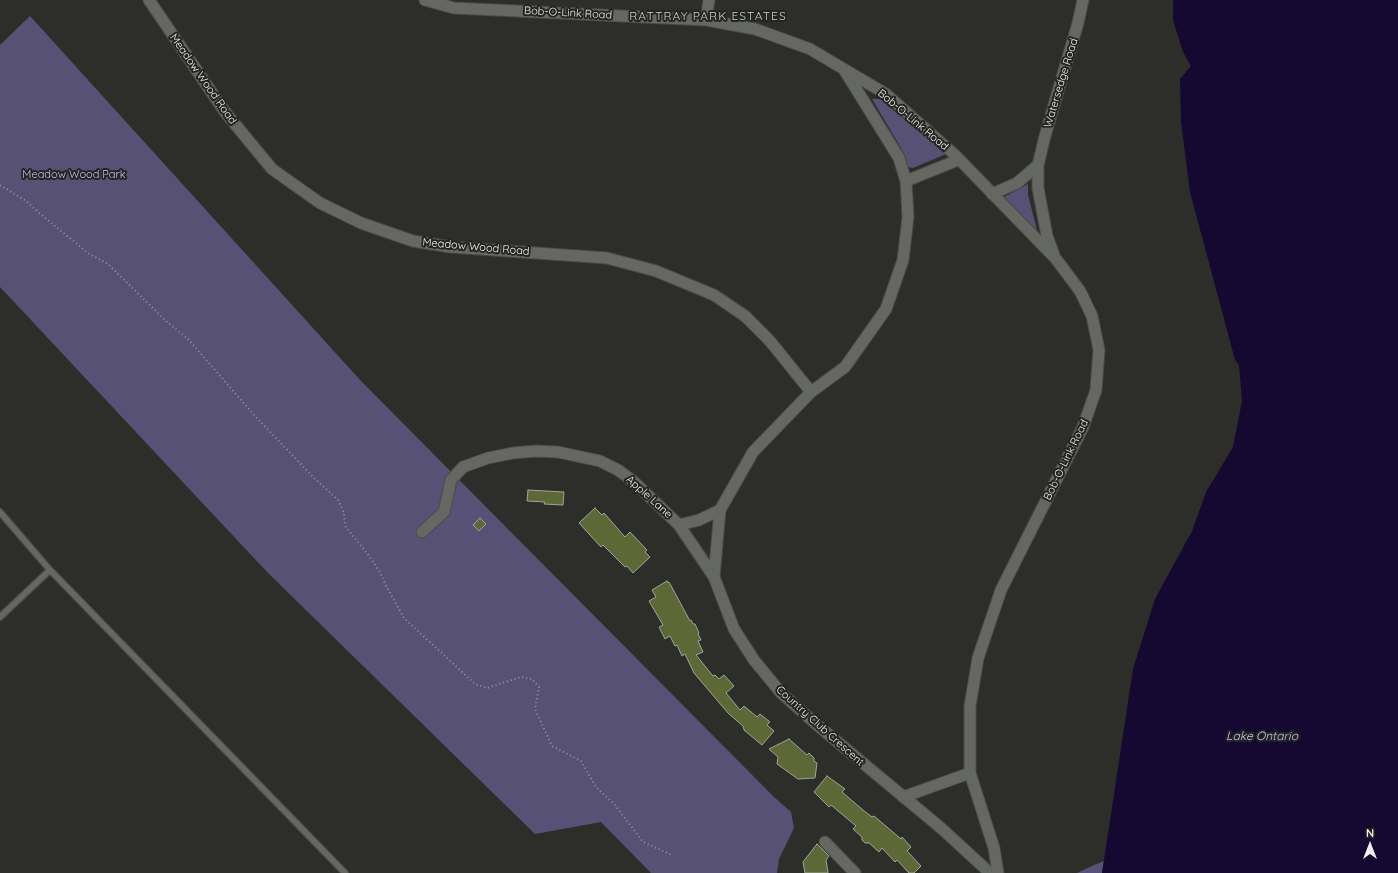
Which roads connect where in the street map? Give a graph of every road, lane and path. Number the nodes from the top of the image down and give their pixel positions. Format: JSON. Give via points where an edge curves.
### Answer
{"nodes":[{"id":1,"x":149,"y":0,"type":"edge"},
{"id":2,"x":425,"y":0,"type":"edge"},
{"id":3,"x":709,"y":0,"type":"edge"},
{"id":4,"x":1083,"y":0,"type":"edge"},
{"id":5,"x":706,"y":20,"type":"junction"},
{"id":6,"x":844,"y":70,"type":"junction"},
{"id":7,"x":958,"y":160,"type":"junction"},
{"id":8,"x":1038,"y":165,"type":"junction"},
{"id":9,"x":906,"y":181,"type":"junction"},
{"id":10,"x":0,"y":184,"type":"edge"},
{"id":11,"x":992,"y":194,"type":"junction"},
{"id":12,"x":1056,"y":259,"type":"junction"},
{"id":13,"x":811,"y":392,"type":"junction"},
{"id":14,"x":720,"y":510,"type":"junction"},
{"id":15,"x":0,"y":512,"type":"edge"},
{"id":16,"x":679,"y":525,"type":"junction"},
{"id":17,"x":422,"y":532,"type":"dead end"},
{"id":18,"x":50,"y":570,"type":"junction"},
{"id":19,"x":714,"y":577,"type":"junction"},
{"id":20,"x":0,"y":617,"type":"edge"},
{"id":21,"x":970,"y":773,"type":"junction"},
{"id":22,"x":903,"y":798,"type":"junction"},
{"id":23,"x":825,"y":842,"type":"dead end"},
{"id":24,"x":672,"y":855,"type":"dead end"},
{"id":25,"x":345,"y":873,"type":"edge"},
{"id":26,"x":855,"y":873,"type":"edge"},
{"id":27,"x":990,"y":873,"type":"edge"},
{"id":28,"x":998,"y":873,"type":"edge"}],
"edges":[{"from":1,"to":13,"type":"street","name":"Meadow Wood Road","via":[[225,112],[272,169],[320,202],[360,223],[413,241],[452,247],[608,258],[656,270],[714,295],[745,316],[770,341]]},
{"from":2,"to":5,"type":"street","name":"Bob-O-Link Road","via":[[454,8]]},
{"from":3,"to":5,"type":"street"},
{"from":4,"to":8,"type":"street","name":"Watersedge Road"},
{"from":5,"to":6,"type":"street","name":"Bob-O-Link Road","via":[[784,39],[810,49]]},
{"from":6,"to":7,"type":"street","name":"Bob-O-Link Road","via":[[886,94]]},
{"from":6,"to":9,"type":"street","name":"Country Club Crescent","via":[[899,158]]},
{"from":7,"to":9,"type":"street","name":"Bob-O-Link Road"},
{"from":7,"to":11,"type":"street","name":"Bob-O-Link Road"},
{"from":8,"to":11,"type":"street","via":[[1017,184]]},
{"from":8,"to":12,"type":"street","name":"Watersedge Road","via":[[1039,195],[1047,236]]},
{"from":9,"to":13,"type":"street","name":"Country Club Crescent","via":[[908,217],[903,260],[886,309],[844,367]]},
{"from":10,"to":24,"type":"path","via":[[26,201],[88,253],[108,264],[167,322],[188,338],[255,416],[338,500],[344,513],[345,526],[380,572],[404,618],[475,684],[487,688],[521,678],[532,679],[539,687],[535,709],[552,746],[581,761],[596,787],[615,806],[643,842]]},
{"from":11,"to":12,"type":"street","name":"Bob-O-Link Road"},
{"from":12,"to":21,"type":"street","name":"Bob-O-Link Road","via":[[1080,291],[1092,316],[1099,350],[1096,390],[1083,427],[1001,590],[978,658],[970,706]]},
{"from":13,"to":14,"type":"street","name":"Country Club Crescent","via":[[753,452]]},
{"from":14,"to":16,"type":"street","name":"Apple Lane","via":[[699,520]]},
{"from":14,"to":19,"type":"street","name":"Country Club Crescent"},
{"from":15,"to":18,"type":"lane"},
{"from":16,"to":17,"type":"street","name":"Apple Lane","via":[[618,470],[600,461],[558,452],[536,451],[488,458],[464,467],[450,480],[444,512]]},
{"from":16,"to":19,"type":"street","name":"Apple Lane"},
{"from":18,"to":20,"type":"lane"},
{"from":18,"to":25,"type":"lane"},
{"from":19,"to":22,"type":"street","name":"Country Club Crescent","via":[[734,629],[754,660],[781,693]]},
{"from":21,"to":22,"type":"street"},
{"from":21,"to":28,"type":"street","via":[[994,848]]},
{"from":22,"to":27,"type":"street","name":"Country Club Crescent","via":[[941,828]]},
{"from":23,"to":26,"type":"street"}]}
